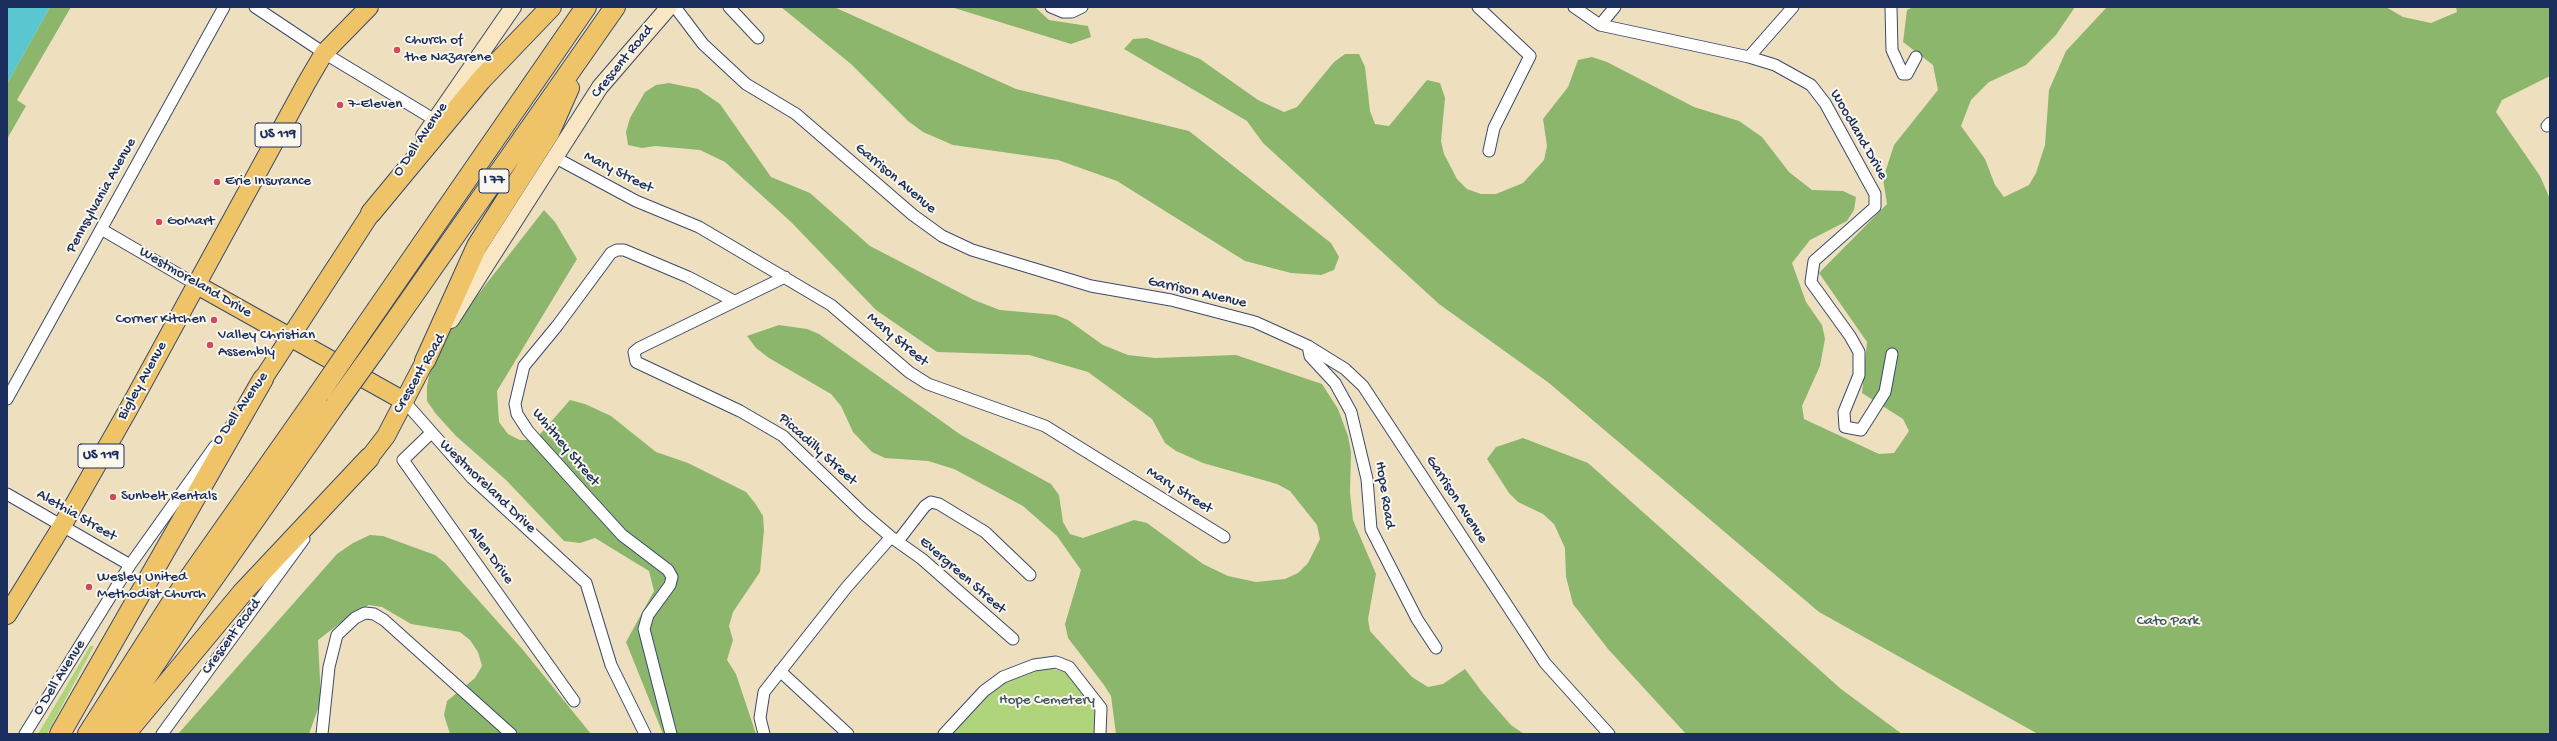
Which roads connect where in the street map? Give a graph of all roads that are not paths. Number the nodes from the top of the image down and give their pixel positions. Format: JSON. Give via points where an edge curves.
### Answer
{"nodes":[{"id":1,"x":224,"y":7,"type":"edge"},
{"id":2,"x":255,"y":7,"type":"edge"},
{"id":3,"x":369,"y":7,"type":"edge"},
{"id":4,"x":513,"y":7,"type":"edge"},
{"id":5,"x":551,"y":7,"type":"edge"},
{"id":6,"x":586,"y":7,"type":"edge"},
{"id":7,"x":669,"y":7,"type":"edge"},
{"id":8,"x":675,"y":7,"type":"edge"},
{"id":9,"x":729,"y":7,"type":"edge"},
{"id":10,"x":1051,"y":7,"type":"edge"},
{"id":11,"x":1082,"y":7,"type":"edge"},
{"id":12,"x":1478,"y":7,"type":"edge"},
{"id":13,"x":1574,"y":7,"type":"edge"},
{"id":14,"x":1615,"y":7,"type":"edge"},
{"id":15,"x":1793,"y":7,"type":"edge"},
{"id":16,"x":1891,"y":7,"type":"edge"},
{"id":17,"x":612,"y":10,"type":"edge"},
{"id":18,"x":1600,"y":25,"type":"junction"},
{"id":19,"x":758,"y":38,"type":"dead end"},
{"id":20,"x":590,"y":42,"type":"junction"},
{"id":21,"x":324,"y":53,"type":"junction"},
{"id":22,"x":1749,"y":57,"type":"junction"},
{"id":23,"x":1916,"y":57,"type":"dead end"},
{"id":24,"x":435,"y":120,"type":"junction"},
{"id":25,"x":1489,"y":151,"type":"dead end"},
{"id":26,"x":556,"y":158,"type":"junction"},
{"id":27,"x":371,"y":213,"type":"junction"},
{"id":28,"x":101,"y":229,"type":"junction"},
{"id":29,"x":785,"y":277,"type":"junction"},
{"id":30,"x":197,"y":285,"type":"junction"},
{"id":31,"x":734,"y":301,"type":"junction"},
{"id":32,"x":289,"y":337,"type":"junction"},
{"id":33,"x":1308,"y":346,"type":"junction"},
{"id":34,"x":1892,"y":354,"type":"dead end"},
{"id":35,"x":425,"y":361,"type":"junction"},
{"id":36,"x":263,"y":379,"type":"junction"},
{"id":37,"x":7,"y":399,"type":"edge"},
{"id":38,"x":404,"y":401,"type":"junction"},
{"id":39,"x":431,"y":433,"type":"junction"},
{"id":40,"x":369,"y":458,"type":"junction"},
{"id":41,"x":7,"y":494,"type":"edge"},
{"id":42,"x":62,"y":526,"type":"junction"},
{"id":43,"x":1224,"y":537,"type":"dead end"},
{"id":44,"x":894,"y":539,"type":"junction"},
{"id":45,"x":130,"y":565,"type":"junction"},
{"id":46,"x":1030,"y":575,"type":"dead end"},
{"id":47,"x":7,"y":615,"type":"edge"},
{"id":48,"x":1013,"y":639,"type":"dead end"},
{"id":49,"x":1436,"y":648,"type":"dead end"},
{"id":50,"x":780,"y":672,"type":"junction"},
{"id":51,"x":574,"y":701,"type":"dead end"},
{"id":52,"x":25,"y":734,"type":"edge"},
{"id":53,"x":60,"y":734,"type":"edge"},
{"id":54,"x":88,"y":734,"type":"edge"},
{"id":55,"x":108,"y":734,"type":"edge"},
{"id":56,"x":125,"y":734,"type":"edge"},
{"id":57,"x":162,"y":734,"type":"edge"},
{"id":58,"x":322,"y":734,"type":"edge"},
{"id":59,"x":511,"y":734,"type":"edge"},
{"id":60,"x":645,"y":734,"type":"edge"},
{"id":61,"x":671,"y":734,"type":"edge"},
{"id":62,"x":764,"y":734,"type":"edge"},
{"id":63,"x":848,"y":734,"type":"edge"},
{"id":64,"x":944,"y":734,"type":"edge"},
{"id":65,"x":1100,"y":734,"type":"edge"},
{"id":66,"x":1609,"y":734,"type":"edge"}],
"edges":[{"from":1,"to":28,"type":"street","name":"Pennsylvania Avenue"},
{"from":2,"to":21,"type":"street"},
{"from":3,"to":21,"type":"main road","name":"Bigley Avenue","number":"US 119"},
{"from":4,"to":24,"type":"street","name":"O Dell Avenue"},
{"from":5,"to":27,"type":"highway","via":[[481,80]]},
{"from":6,"to":54,"type":"highway","number":"I 77","bridge":true,"via":[[171,604]]},
{"from":7,"to":26,"type":"street","name":"Crescent Road","via":[[600,86]]},
{"from":8,"to":33,"type":"street","name":"Garrison Avenue","via":[[703,44],[746,84],[796,114],[913,215],[942,236],[972,250],[1091,286],[1172,300],[1255,322]]},
{"from":9,"to":19,"type":"street"},
{"from":10,"to":11,"type":"street","via":[[1062,12],[1072,12]]},
{"from":12,"to":25,"type":"street","via":[[1530,56],[1494,128]]},
{"from":13,"to":18,"type":"street","name":"Woodland Drive"},
{"from":14,"to":18,"type":"street"},
{"from":15,"to":22,"type":"street"},
{"from":16,"to":23,"type":"street","via":[[1892,50],[1903,74],[1907,74]]},
{"from":17,"to":20,"type":"highway","number":"I 77"},
{"from":18,"to":22,"type":"street","name":"Woodland Drive"},
{"from":20,"to":35,"type":"highway","via":[[549,133],[477,246]]},
{"from":20,"to":55,"type":"highway","number":"I 77","bridge":true,"via":[[191,610]]},
{"from":21,"to":24,"type":"street"},
{"from":21,"to":30,"type":"main road","name":"Bigley Avenue","number":"US 119"},
{"from":22,"to":34,"type":"street","name":"Woodland Drive","via":[[1775,65],[1811,85],[1825,103],[1875,194],[1875,206],[1814,261],[1811,282],[1859,352],[1859,375],[1844,412],[1845,427],[1861,430],[1866,423],[1885,392]]},
{"from":24,"to":27,"type":"street","name":"O Dell Avenue"},
{"from":26,"to":29,"type":"street","name":"Mary Street","via":[[636,201],[699,227]]},
{"from":26,"to":35,"type":"street","name":"Crescent Road"},
{"from":27,"to":32,"type":"main road","name":"O Dell Avenue"},
{"from":28,"to":30,"type":"street","name":"Westmoreland Drive"},
{"from":28,"to":37,"type":"street","name":"Pennsylvania Avenue"},
{"from":29,"to":31,"type":"street","name":"Piccadilly Street"},
{"from":29,"to":43,"type":"street","name":"Mary Street","via":[[831,305],[915,376],[928,384],[1044,426]]},
{"from":30,"to":32,"type":"main road","name":"Westmoreland Drive"},
{"from":30,"to":42,"type":"main road","name":"Bigley Avenue","number":"US 119"},
{"from":31,"to":44,"type":"street","name":"Piccadilly Street","via":[[639,348],[634,352],[636,362],[740,410],[783,436]]},
{"from":31,"to":61,"type":"street","name":"Whitney Street","via":[[681,274],[624,250],[617,250],[611,253],[557,326],[530,357],[524,366],[515,397],[517,414],[528,431],[622,535],[668,570],[672,577],[670,585],[648,615],[644,629]]},
{"from":32,"to":36,"type":"main road","name":"O Dell Avenue"},
{"from":32,"to":38,"type":"main road","name":"Westmoreland Drive"},
{"from":33,"to":49,"type":"street","name":"Hope Road","via":[[1310,356],[1336,383],[1351,412],[1367,478],[1371,529],[1417,619]]},
{"from":33,"to":66,"type":"street","name":"Garrison Avenue","via":[[1345,369],[1363,386],[1545,663]]},
{"from":35,"to":38,"type":"main road","name":"Crescent Road"},
{"from":36,"to":45,"type":"street","name":"O Dell Avenue"},
{"from":36,"to":53,"type":"highway"},
{"from":38,"to":39,"type":"street","name":"Westmoreland Drive"},
{"from":38,"to":40,"type":"main road","name":"Crescent Road","via":[[386,436]]},
{"from":39,"to":51,"type":"street","name":"Allen Drive","via":[[403,460]]},
{"from":39,"to":60,"type":"street","name":"Westmoreland Drive","via":[[472,478],[586,583],[611,665]]},
{"from":40,"to":56,"type":"highway","via":[[243,592]]},
{"from":40,"to":57,"type":"street","name":"Crescent Road","via":[[277,575]]},
{"from":41,"to":42,"type":"street","name":"Alethia Street"},
{"from":42,"to":45,"type":"street","name":"Alethia Street"},
{"from":42,"to":47,"type":"main road","name":"Bigley Avenue","number":"US 119"},
{"from":44,"to":46,"type":"street","via":[[925,506],[932,502],[985,532]]},
{"from":44,"to":48,"type":"street","name":"Evergreen Street","via":[[922,559]]},
{"from":44,"to":50,"type":"street","via":[[846,588]]},
{"from":45,"to":52,"type":"street","name":"O Dell Avenue"},
{"from":50,"to":62,"type":"street","via":[[764,692],[761,701],[760,718]]},
{"from":50,"to":63,"type":"street"},
{"from":58,"to":59,"type":"street","via":[[329,667],[337,635],[355,618],[365,613],[374,614],[384,620]]},
{"from":64,"to":65,"type":"street","via":[[984,691],[1003,677],[1034,665],[1056,662],[1069,667],[1101,708]]}]}
